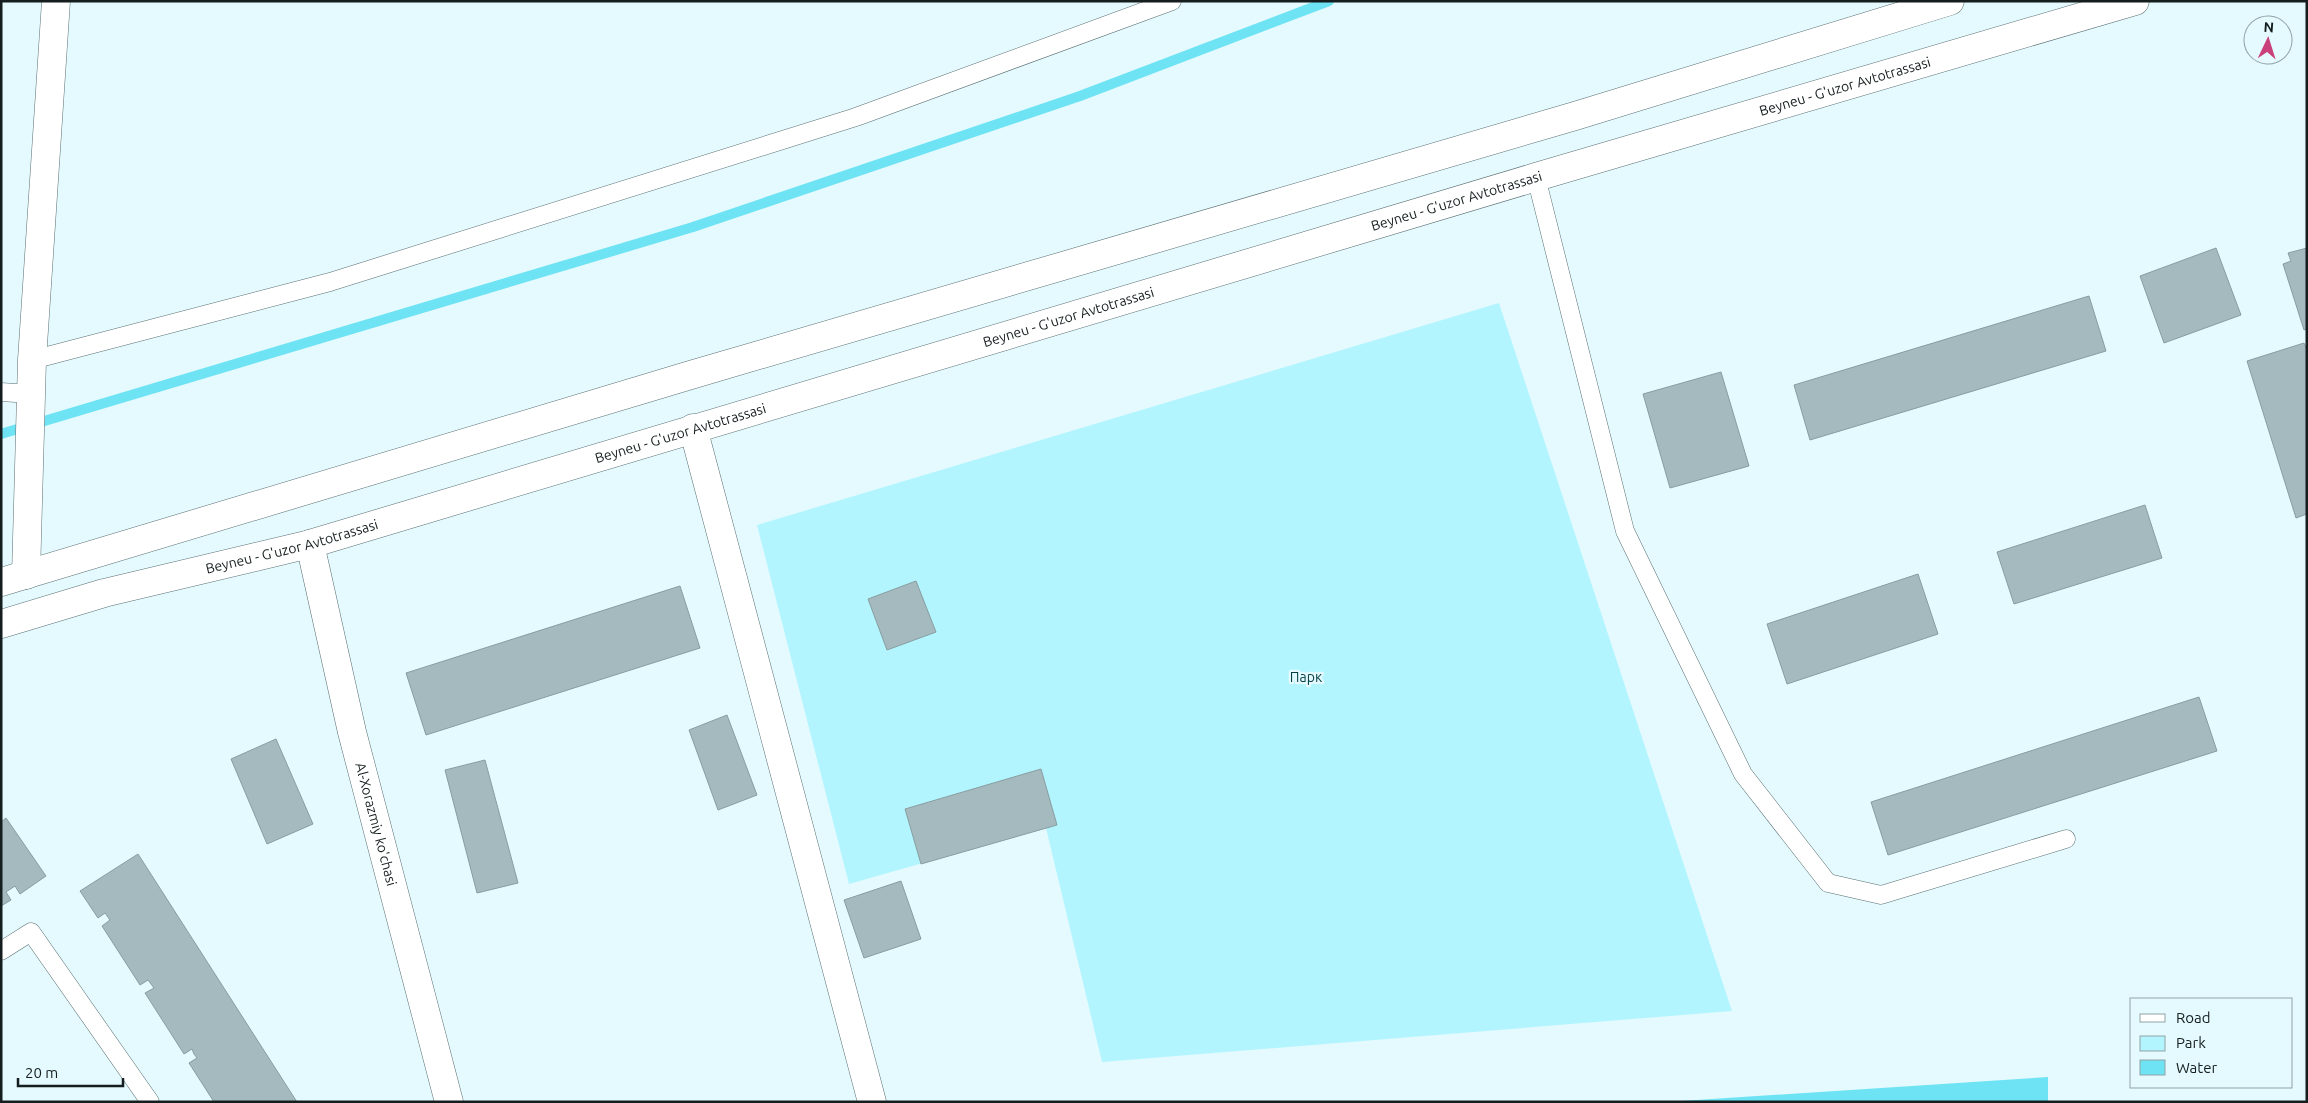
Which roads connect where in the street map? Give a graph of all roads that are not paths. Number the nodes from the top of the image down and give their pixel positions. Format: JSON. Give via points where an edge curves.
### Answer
{"nodes":[{"id":1,"x":56,"y":1,"type":"edge"},
{"id":2,"x":1172,"y":1,"type":"edge"},
{"id":3,"x":1950,"y":1,"type":"edge"},
{"id":4,"x":2134,"y":1,"type":"edge"},
{"id":5,"x":1536,"y":176,"type":"junction"},
{"id":6,"x":32,"y":360,"type":"junction"},
{"id":7,"x":1,"y":392,"type":"edge"},
{"id":8,"x":31,"y":394,"type":"junction"},
{"id":9,"x":692,"y":428,"type":"junction"},
{"id":10,"x":310,"y":544,"type":"junction"},
{"id":11,"x":13,"y":579,"type":"edge"},
{"id":12,"x":1,"y":624,"type":"edge"},
{"id":13,"x":2066,"y":839,"type":"dead end"},
{"id":14,"x":1,"y":951,"type":"edge"},
{"id":15,"x":150,"y":1102,"type":"edge"},
{"id":16,"x":449,"y":1102,"type":"edge"},
{"id":17,"x":872,"y":1102,"type":"edge"}],
"edges":[{"from":1,"to":6,"type":"main road"},
{"from":2,"to":6,"type":"lane","via":[[847,120],[330,282]]},
{"from":3,"to":11,"type":"main road","via":[[1575,116]]},
{"from":4,"to":5,"type":"main road","name":"Beyneu - G'uzor Avtotrassasi"},
{"from":5,"to":9,"type":"main road","name":"Beyneu - G'uzor Avtotrassasi"},
{"from":5,"to":13,"type":"lane","via":[[1625,531],[1743,774],[1828,883],[1881,895]]},
{"from":6,"to":8,"type":"main road"},
{"from":7,"to":8,"type":"lane"},
{"from":8,"to":11,"type":"main road","via":[[28,482]]},
{"from":9,"to":10,"type":"main road","name":"Beyneu - G'uzor Avtotrassasi"},
{"from":9,"to":17,"type":"main road"},
{"from":10,"to":12,"type":"main road","name":"Beyneu - G'uzor Avtotrassasi","via":[[104,593]]},
{"from":10,"to":16,"type":"main road","name":"Al-Xorazmiy ko'chasi","via":[[352,732]]},
{"from":14,"to":15,"type":"lane","via":[[31,932]]}]}
